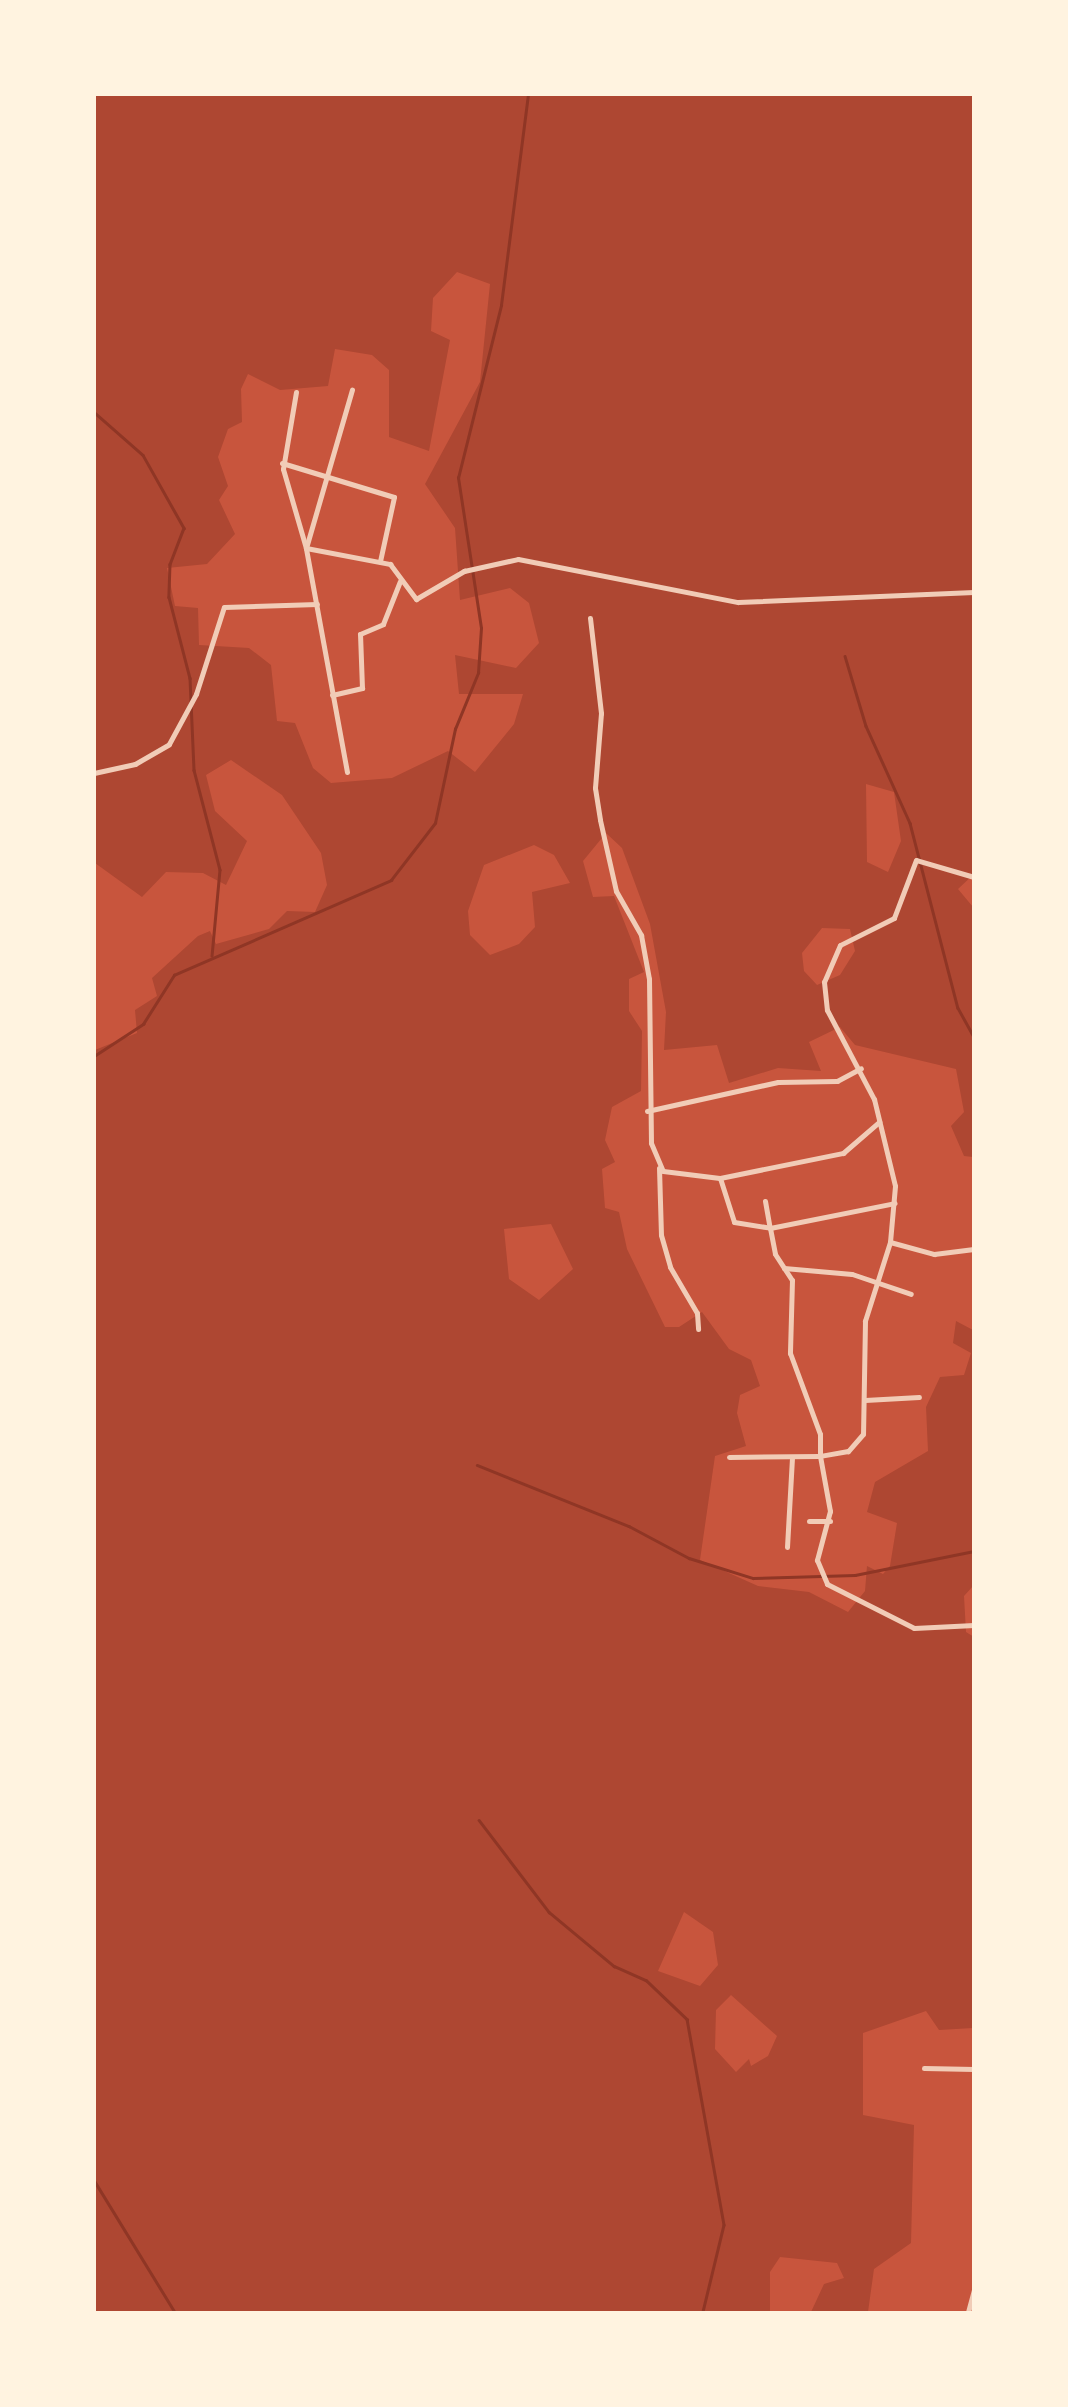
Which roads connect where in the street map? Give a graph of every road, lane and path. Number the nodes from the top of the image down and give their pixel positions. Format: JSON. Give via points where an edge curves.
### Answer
{"nodes":[{"id":1,"x":352,"y":390,"type":"dead end"},
{"id":2,"x":296,"y":392,"type":"dead end"},
{"id":3,"x":282,"y":463,"type":"junction"},
{"id":4,"x":327,"y":477,"type":"junction"},
{"id":5,"x":306,"y":548,"type":"junction"},
{"id":6,"x":380,"y":561,"type":"junction"},
{"id":7,"x":400,"y":580,"type":"junction"},
{"id":8,"x":974,"y":592,"type":"edge"},
{"id":9,"x":317,"y":604,"type":"junction"},
{"id":10,"x":590,"y":618,"type":"dead end"},
{"id":11,"x":331,"y":695,"type":"junction"},
{"id":12,"x":347,"y":772,"type":"dead end"},
{"id":13,"x":94,"y":774,"type":"edge"},
{"id":14,"x":974,"y":877,"type":"edge"},
{"id":15,"x":862,"y":1068,"type":"junction"},
{"id":16,"x":648,"y":1111,"type":"junction"},
{"id":17,"x":879,"y":1122,"type":"junction"},
{"id":18,"x":659,"y":1168,"type":"junction"},
{"id":19,"x":720,"y":1178,"type":"junction"},
{"id":20,"x":765,"y":1201,"type":"dead end"},
{"id":21,"x":895,"y":1203,"type":"junction"},
{"id":22,"x":770,"y":1228,"type":"junction"},
{"id":23,"x":890,"y":1242,"type":"junction"},
{"id":24,"x":974,"y":1249,"type":"edge"},
{"id":25,"x":783,"y":1268,"type":"junction"},
{"id":26,"x":876,"y":1283,"type":"junction"},
{"id":27,"x":911,"y":1294,"type":"dead end"},
{"id":28,"x":698,"y":1329,"type":"dead end"},
{"id":29,"x":919,"y":1397,"type":"dead end"},
{"id":30,"x":864,"y":1400,"type":"junction"},
{"id":31,"x":820,"y":1456,"type":"junction"},
{"id":32,"x":729,"y":1457,"type":"dead end"},
{"id":33,"x":792,"y":1457,"type":"junction"},
{"id":34,"x":809,"y":1521,"type":"dead end"},
{"id":35,"x":830,"y":1521,"type":"junction"},
{"id":36,"x":787,"y":1547,"type":"dead end"},
{"id":37,"x":974,"y":1625,"type":"edge"},
{"id":38,"x":924,"y":2068,"type":"dead end"},
{"id":39,"x":974,"y":2069,"type":"edge"},
{"id":40,"x":974,"y":2290,"type":"edge"},
{"id":41,"x":968,"y":2312,"type":"edge"}],
"edges":[{"from":1,"to":4,"type":"street"},
{"from":2,"to":3,"type":"street"},
{"from":3,"to":4,"type":"street"},
{"from":3,"to":5,"type":"street"},
{"from":4,"to":5,"type":"street"},
{"from":4,"to":6,"type":"street","via":[[395,499]]},
{"from":5,"to":6,"type":"street"},
{"from":5,"to":9,"type":"street"},
{"from":6,"to":7,"type":"street","via":[[394,567]]},
{"from":7,"to":8,"type":"street","via":[[408,595],[421,599],[464,571],[518,559],[738,602]]},
{"from":7,"to":11,"type":"street","via":[[383,625],[360,634],[362,688]]},
{"from":9,"to":11,"type":"street"},
{"from":9,"to":13,"type":"street","via":[[224,607],[196,694],[169,744],[153,756]]},
{"from":10,"to":16,"type":"street","via":[[601,713],[595,788],[600,820],[616,891],[641,935],[649,979]]},
{"from":11,"to":12,"type":"street"},
{"from":14,"to":15,"type":"street","via":[[925,858],[916,860],[894,918],[840,945],[824,982],[827,1010]]},
{"from":15,"to":16,"type":"street","via":[[837,1081],[778,1082]]},
{"from":15,"to":17,"type":"street"},
{"from":16,"to":18,"type":"street"},
{"from":17,"to":19,"type":"street","via":[[843,1153]]},
{"from":17,"to":21,"type":"street"},
{"from":18,"to":19,"type":"street","via":[[691,1179]]},
{"from":18,"to":28,"type":"street","via":[[661,1235],[670,1267],[697,1313]]},
{"from":19,"to":22,"type":"street","via":[[734,1222]]},
{"from":20,"to":22,"type":"street"},
{"from":21,"to":22,"type":"street"},
{"from":21,"to":23,"type":"street"},
{"from":22,"to":25,"type":"street"},
{"from":23,"to":24,"type":"street","via":[[934,1254]]},
{"from":23,"to":26,"type":"street"},
{"from":25,"to":26,"type":"street","via":[[833,1271]]},
{"from":25,"to":31,"type":"street","via":[[793,1285],[790,1353],[819,1426]]},
{"from":26,"to":27,"type":"street"},
{"from":26,"to":30,"type":"street","via":[[862,1343]]},
{"from":29,"to":30,"type":"street"},
{"from":30,"to":31,"type":"street","via":[[857,1443],[841,1454]]},
{"from":31,"to":33,"type":"street"},
{"from":31,"to":35,"type":"street"},
{"from":32,"to":33,"type":"street"},
{"from":33,"to":36,"type":"street"},
{"from":34,"to":35,"type":"street"},
{"from":35,"to":37,"type":"street","via":[[818,1570],[827,1584],[914,1629]]},
{"from":38,"to":39,"type":"street"},
{"from":40,"to":41,"type":"street"}]}
